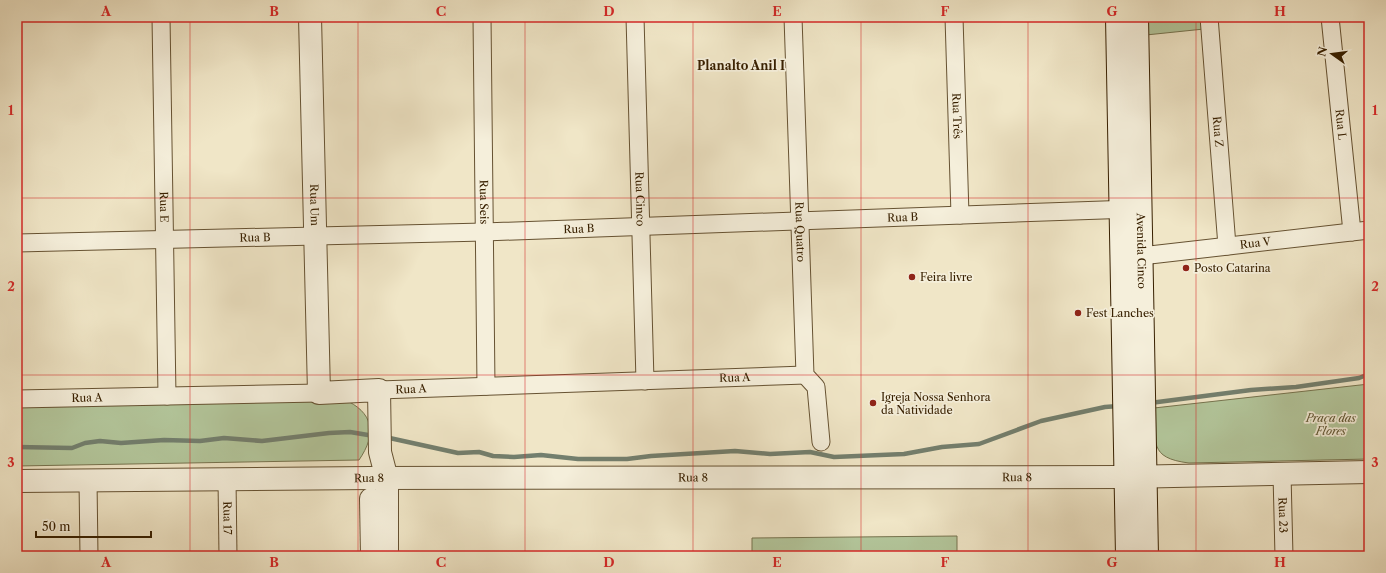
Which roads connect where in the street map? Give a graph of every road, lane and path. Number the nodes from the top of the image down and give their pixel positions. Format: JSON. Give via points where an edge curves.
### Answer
{"nodes":[{"id":1,"x":161,"y":17,"type":"edge"},
{"id":2,"x":310,"y":17,"type":"edge"},
{"id":3,"x":482,"y":17,"type":"edge"},
{"id":4,"x":634,"y":17,"type":"edge"},
{"id":5,"x":793,"y":17,"type":"edge"},
{"id":6,"x":954,"y":17,"type":"edge"},
{"id":7,"x":1117,"y":17,"type":"edge"},
{"id":8,"x":1137,"y":17,"type":"edge"},
{"id":9,"x":1209,"y":17,"type":"edge"},
{"id":10,"x":1330,"y":17,"type":"edge"},
{"id":11,"x":1130,"y":209,"type":"junction"},
{"id":12,"x":960,"y":215,"type":"junction"},
{"id":13,"x":800,"y":221,"type":"junction"},
{"id":14,"x":641,"y":226,"type":"junction"},
{"id":15,"x":1369,"y":230,"type":"edge"},
{"id":16,"x":484,"y":232,"type":"junction"},
{"id":17,"x":1352,"y":232,"type":"junction"},
{"id":18,"x":315,"y":236,"type":"junction"},
{"id":19,"x":164,"y":240,"type":"junction"},
{"id":20,"x":17,"y":243,"type":"edge"},
{"id":21,"x":1227,"y":246,"type":"junction"},
{"id":22,"x":1141,"y":256,"type":"junction"},
{"id":23,"x":1133,"y":366,"type":"junction"},
{"id":24,"x":805,"y":375,"type":"junction"},
{"id":25,"x":645,"y":381,"type":"junction"},
{"id":26,"x":486,"y":386,"type":"junction"},
{"id":27,"x":379,"y":390,"type":"junction"},
{"id":28,"x":319,"y":393,"type":"junction"},
{"id":29,"x":167,"y":396,"type":"junction"},
{"id":30,"x":17,"y":399,"type":"edge"},
{"id":31,"x":821,"y":442,"type":"dead end"},
{"id":32,"x":1369,"y":472,"type":"edge"},
{"id":33,"x":1282,"y":474,"type":"junction"},
{"id":34,"x":1135,"y":477,"type":"junction"},
{"id":35,"x":379,"y":478,"type":"junction"},
{"id":36,"x":227,"y":479,"type":"junction"},
{"id":37,"x":88,"y":480,"type":"junction"},
{"id":38,"x":17,"y":481,"type":"edge"},
{"id":39,"x":89,"y":556,"type":"edge"},
{"id":40,"x":228,"y":556,"type":"edge"},
{"id":41,"x":372,"y":556,"type":"edge"},
{"id":42,"x":387,"y":556,"type":"edge"},
{"id":43,"x":1127,"y":556,"type":"edge"},
{"id":44,"x":1147,"y":556,"type":"edge"},
{"id":45,"x":1284,"y":556,"type":"edge"}],
"edges":[{"from":1,"to":19,"type":"street","name":"Rua E"},
{"from":2,"to":18,"type":"street","name":"Rua Um"},
{"from":3,"to":16,"type":"street","name":"Rua Seis"},
{"from":4,"to":14,"type":"street","name":"Rua Cinco"},
{"from":5,"to":13,"type":"street","name":"Rua Quatro"},
{"from":6,"to":12,"type":"street","name":"Rua Três"},
{"from":7,"to":11,"type":"street","name":"Avenida Cinco"},
{"from":8,"to":11,"type":"street","name":"Avenida Cinco"},
{"from":9,"to":21,"type":"street","name":"Rua Z"},
{"from":10,"to":17,"type":"street","name":"Rua L"},
{"from":11,"to":12,"type":"street","name":"Rua B"},
{"from":11,"to":22,"type":"street","name":"Avenida Cinco"},
{"from":11,"to":23,"type":"street","name":"Avenida Cinco"},
{"from":12,"to":13,"type":"street","name":"Rua B"},
{"from":13,"to":14,"type":"street","name":"Rua B"},
{"from":13,"to":24,"type":"street","name":"Rua Quatro"},
{"from":14,"to":16,"type":"street","name":"Rua B"},
{"from":14,"to":25,"type":"street","name":"Rua Cinco"},
{"from":15,"to":17,"type":"street","name":"Rua V"},
{"from":16,"to":18,"type":"street","name":"Rua B"},
{"from":16,"to":26,"type":"street","name":"Rua Seis"},
{"from":17,"to":21,"type":"street","name":"Rua V"},
{"from":18,"to":19,"type":"street","name":"Rua B"},
{"from":18,"to":28,"type":"street","name":"Rua Um"},
{"from":19,"to":20,"type":"street","name":"Rua B"},
{"from":19,"to":29,"type":"street","name":"Rua E"},
{"from":21,"to":22,"type":"street","name":"Rua V"},
{"from":22,"to":23,"type":"street","name":"Avenida Cinco"},
{"from":23,"to":34,"type":"street","name":"Avenida Cinco"},
{"from":24,"to":25,"type":"street","name":"Rua A"},
{"from":24,"to":31,"type":"street","via":[[816,387]]},
{"from":25,"to":26,"type":"street","name":"Rua A"},
{"from":26,"to":27,"type":"street","name":"Rua A"},
{"from":27,"to":28,"type":"street","name":"Rua A"},
{"from":27,"to":35,"type":"street"},
{"from":28,"to":29,"type":"street","name":"Rua A"},
{"from":29,"to":30,"type":"street","name":"Rua A"},
{"from":32,"to":33,"type":"street","name":"Rua 8"},
{"from":33,"to":34,"type":"street","name":"Rua 8"},
{"from":33,"to":45,"type":"street","name":"Rua 23"},
{"from":34,"to":35,"type":"street","name":"Rua 8"},
{"from":34,"to":43,"type":"street","name":"Avenida Cinco"},
{"from":34,"to":44,"type":"street","name":"Avenida Cinco"},
{"from":35,"to":36,"type":"street","name":"Rua 8"},
{"from":35,"to":41,"type":"street"},
{"from":35,"to":42,"type":"street"},
{"from":36,"to":37,"type":"street","name":"Rua 8"},
{"from":36,"to":40,"type":"street","name":"Rua 17"},
{"from":37,"to":38,"type":"street","name":"Rua 8"},
{"from":37,"to":39,"type":"street"}]}
